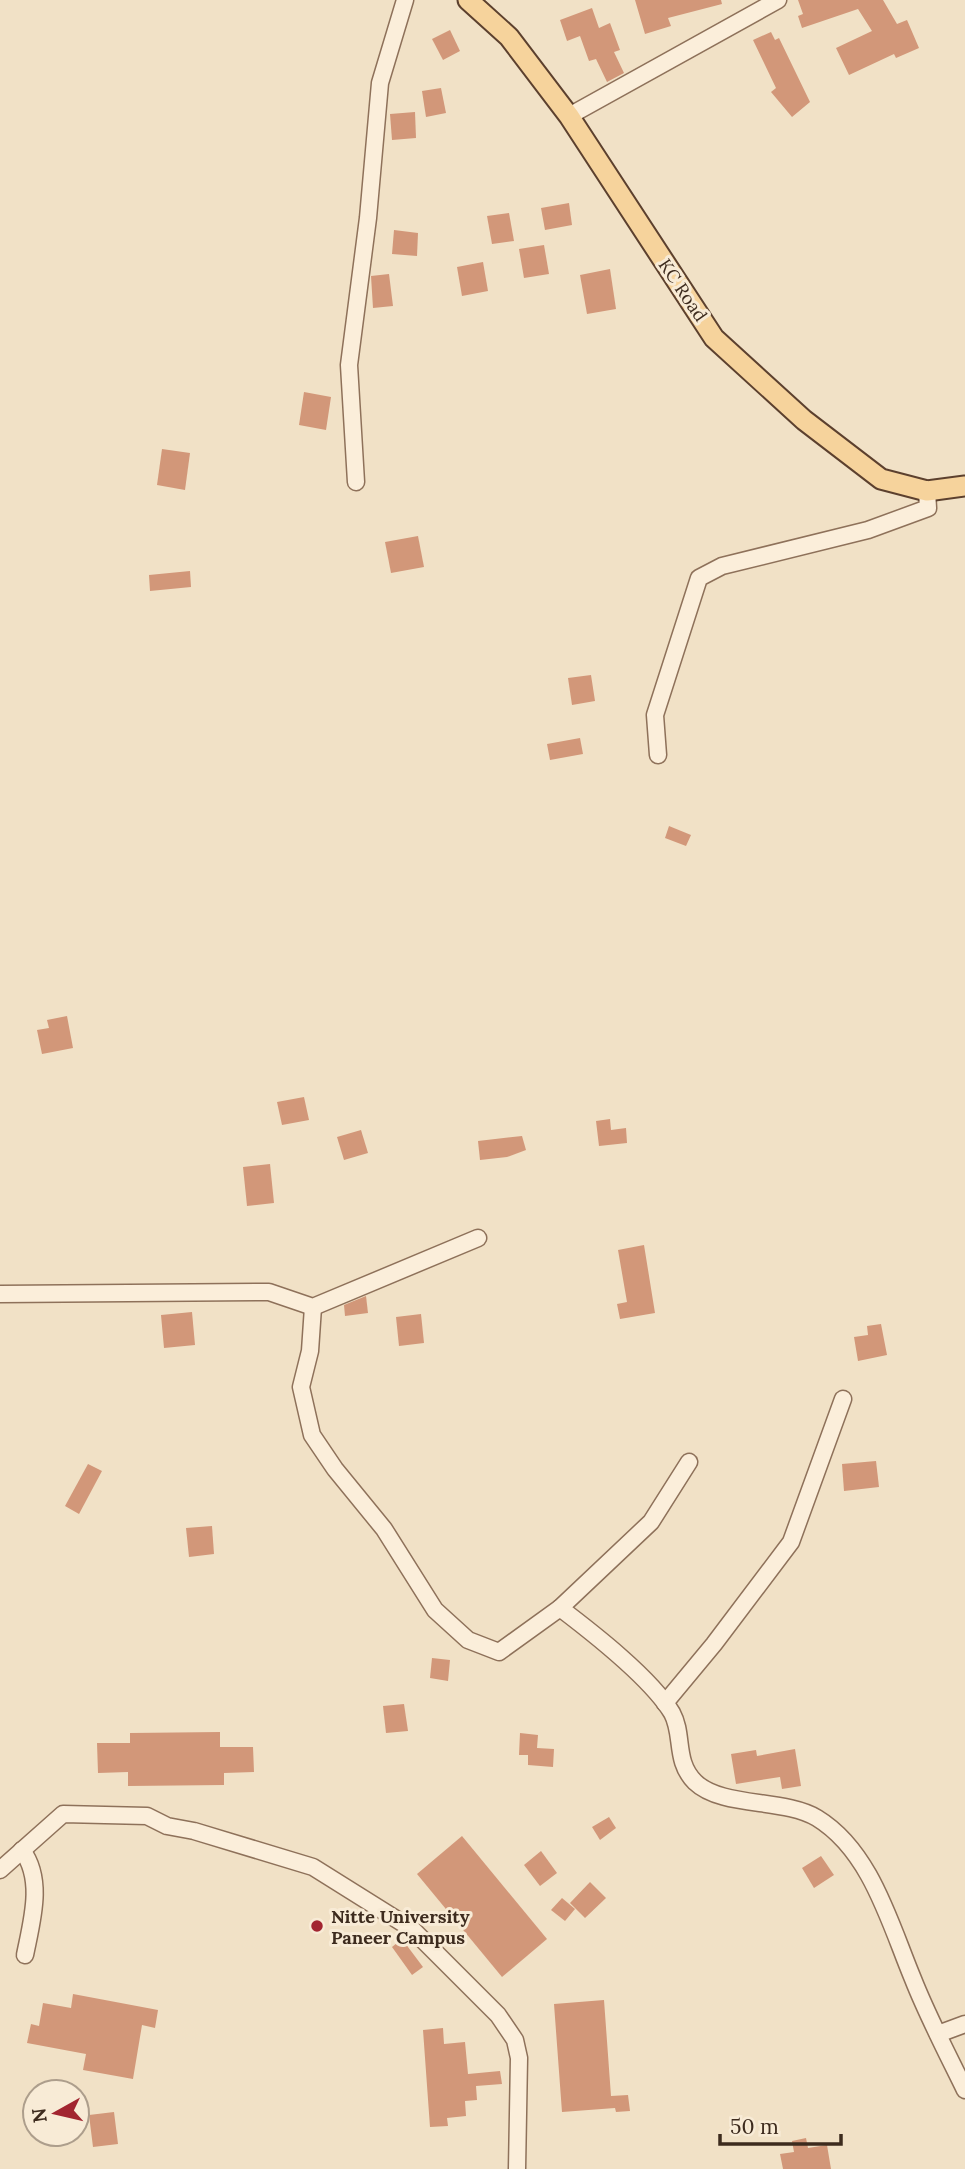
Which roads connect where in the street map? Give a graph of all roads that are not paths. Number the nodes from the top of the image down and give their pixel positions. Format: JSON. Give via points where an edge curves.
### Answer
{"nodes":[{"id":1,"x":405,"y":0,"type":"edge"},
{"id":2,"x":468,"y":0,"type":"edge"},
{"id":3,"x":778,"y":0,"type":"edge"},
{"id":4,"x":569,"y":116,"type":"junction"},
{"id":5,"x":356,"y":482,"type":"dead end"},
{"id":6,"x":965,"y":486,"type":"edge"},
{"id":7,"x":927,"y":491,"type":"junction"},
{"id":8,"x":658,"y":754,"type":"dead end"},
{"id":9,"x":478,"y":1238,"type":"dead end"},
{"id":10,"x":0,"y":1294,"type":"edge"},
{"id":11,"x":313,"y":1307,"type":"junction"},
{"id":12,"x":843,"y":1399,"type":"dead end"},
{"id":13,"x":689,"y":1462,"type":"dead end"},
{"id":14,"x":560,"y":1608,"type":"junction"},
{"id":15,"x":665,"y":1703,"type":"junction"},
{"id":16,"x":22,"y":1850,"type":"junction"},
{"id":17,"x":0,"y":1870,"type":"edge"},
{"id":18,"x":25,"y":1955,"type":"dead end"},
{"id":19,"x":965,"y":2024,"type":"edge"},
{"id":20,"x":938,"y":2034,"type":"junction"},
{"id":21,"x":965,"y":2090,"type":"edge"},
{"id":22,"x":517,"y":2169,"type":"edge"}],
"edges":[{"from":1,"to":5,"type":"street","via":[[380,82],[349,365]]},
{"from":2,"to":4,"type":"main road","name":"KC Road","via":[[509,37]]},
{"from":3,"to":4,"type":"street"},
{"from":4,"to":7,"type":"main road","name":"KC Road","via":[[714,338],[804,420],[881,479]]},
{"from":6,"to":7,"type":"main road","name":"KC Road"},
{"from":7,"to":8,"type":"street","via":[[928,508],[868,530],[722,566],[699,578],[655,715]]},
{"from":9,"to":11,"type":"street"},
{"from":10,"to":11,"type":"street","via":[[269,1292]]},
{"from":11,"to":14,"type":"street","via":[[310,1351],[301,1387],[312,1435],[384,1529],[435,1610],[468,1640],[499,1652]]},
{"from":12,"to":15,"type":"street","via":[[791,1542]]},
{"from":13,"to":14,"type":"street","via":[[651,1522]]},
{"from":14,"to":15,"type":"street"},
{"from":15,"to":20,"type":"street","via":[[674,1717],[684,1768],[697,1784],[723,1795],[815,1817],[846,1841],[884,1905]]},
{"from":16,"to":17,"type":"street"},
{"from":16,"to":18,"type":"street","via":[[32,1864],[35,1906]]},
{"from":16,"to":22,"type":"street","via":[[63,1814],[147,1816],[167,1826],[313,1867],[412,1929],[498,2015],[515,2039],[519,2058]]},
{"from":19,"to":20,"type":"street"},
{"from":20,"to":21,"type":"street"}]}
